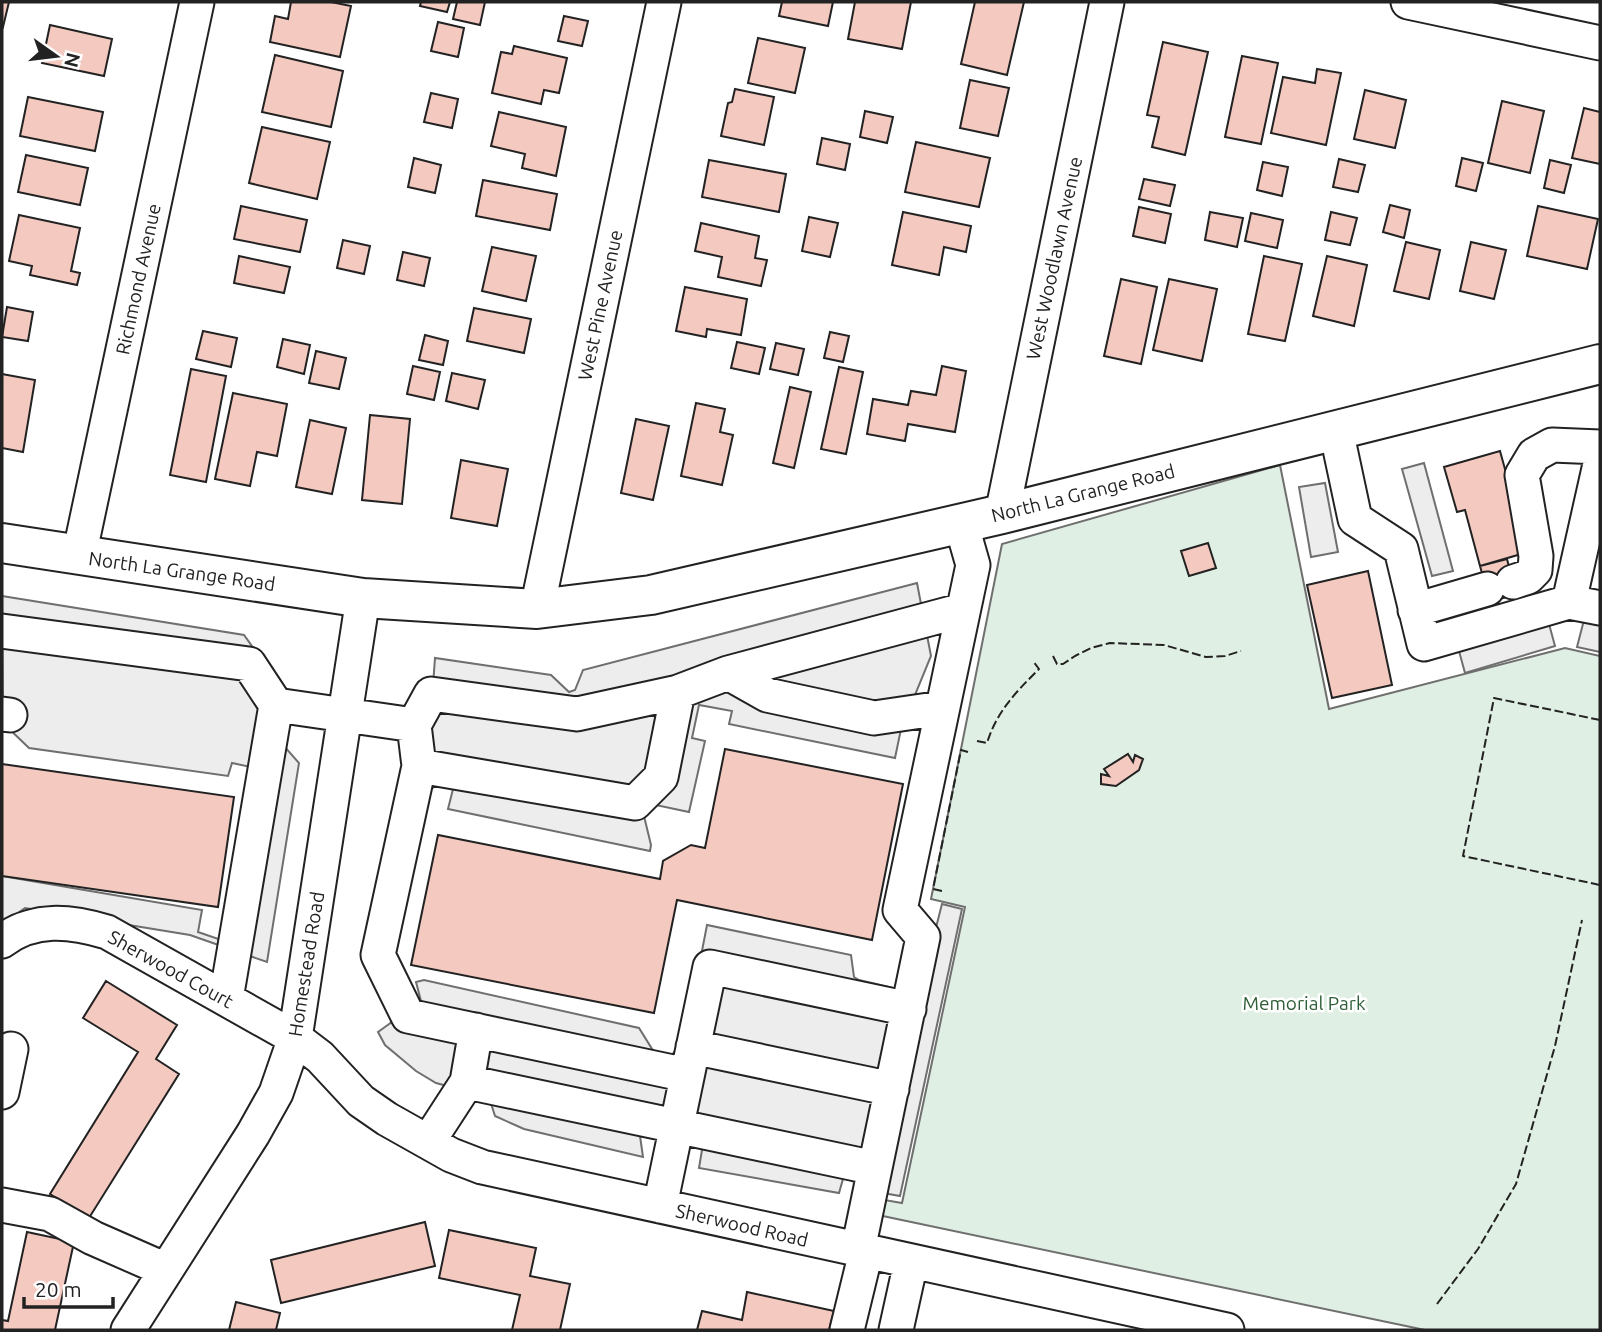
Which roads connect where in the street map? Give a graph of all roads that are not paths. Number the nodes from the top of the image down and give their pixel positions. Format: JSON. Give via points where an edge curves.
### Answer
{"nodes":[{"id":1,"x":197,"y":2,"type":"edge"},
{"id":2,"x":664,"y":2,"type":"edge"},
{"id":3,"x":1107,"y":2,"type":"edge"},
{"id":4,"x":1408,"y":2,"type":"edge"},
{"id":5,"x":1600,"y":43,"type":"edge"},
{"id":6,"x":1600,"y":364,"type":"edge"},
{"id":7,"x":1336,"y":430,"type":"junction"},
{"id":8,"x":1600,"y":447,"type":"edge"},
{"id":9,"x":1600,"y":464,"type":"edge"},
{"id":10,"x":1002,"y":514,"type":"junction"},
{"id":11,"x":961,"y":523,"type":"junction"},
{"id":12,"x":2,"y":543,"type":"edge"},
{"id":13,"x":79,"y":556,"type":"junction"},
{"id":14,"x":363,"y":598,"type":"junction"},
{"id":15,"x":1585,"y":605,"type":"edge"},
{"id":16,"x":550,"y":607,"type":"junction"},
{"id":17,"x":963,"y":610,"type":"junction"},
{"id":18,"x":1415,"y":610,"type":"junction"},
{"id":19,"x":10,"y":632,"type":"edge"},
{"id":20,"x":729,"y":673,"type":"junction"},
{"id":21,"x":678,"y":692,"type":"junction"},
{"id":22,"x":276,"y":705,"type":"junction"},
{"id":23,"x":942,"y":708,"type":"junction"},
{"id":24,"x":344,"y":715,"type":"junction"},
{"id":25,"x":414,"y":725,"type":"junction"},
{"id":26,"x":419,"y":766,"type":"junction"},
{"id":27,"x":2,"y":940,"type":"edge"},
{"id":28,"x":226,"y":999,"type":"junction"},
{"id":29,"x":909,"y":1009,"type":"junction"},
{"id":30,"x":476,"y":1030,"type":"junction"},
{"id":31,"x":295,"y":1038,"type":"junction"},
{"id":32,"x":11,"y":1049,"type":"dead end"},
{"id":33,"x":690,"y":1061,"type":"junction"},
{"id":34,"x":467,"y":1082,"type":"junction"},
{"id":35,"x":892,"y":1089,"type":"junction"},
{"id":36,"x":2,"y":1091,"type":"edge"},
{"id":37,"x":677,"y":1126,"type":"junction"},
{"id":38,"x":428,"y":1142,"type":"junction"},
{"id":39,"x":875,"y":1168,"type":"junction"},
{"id":40,"x":2,"y":1205,"type":"edge"},
{"id":41,"x":660,"y":1206,"type":"junction"},
{"id":42,"x":862,"y":1251,"type":"junction"},
{"id":43,"x":911,"y":1262,"type":"junction"},
{"id":44,"x":166,"y":1270,"type":"junction"},
{"id":45,"x":1125,"y":1319,"type":"edge"},
{"id":46,"x":128,"y":1330,"type":"edge"},
{"id":47,"x":847,"y":1330,"type":"edge"},
{"id":48,"x":896,"y":1330,"type":"edge"},
{"id":49,"x":1227,"y":1330,"type":"edge"}],
"edges":[{"from":1,"to":13,"type":"street","name":"Richmond Avenue"},
{"from":2,"to":16,"type":"street","name":"West Pine Avenue"},
{"from":3,"to":10,"type":"street","name":"West Woodlawn Avenue"},
{"from":4,"to":5,"type":"street"},
{"from":6,"to":7,"type":"main road","name":"North La Grange Road"},
{"from":7,"to":10,"type":"main road","name":"North La Grange Road"},
{"from":7,"to":18,"type":"street","via":[[1355,519],[1401,548]]},
{"from":8,"to":18,"type":"street","via":[[1552,445],[1534,455],[1522,475],[1536,556],[1535,570],[1528,577]]},
{"from":9,"to":15,"type":"street"},
{"from":10,"to":11,"type":"main road","name":"North La Grange Road"},
{"from":11,"to":16,"type":"main road","name":"North La Grange Road","via":[[651,595]]},
{"from":11,"to":17,"type":"street","via":[[972,565]]},
{"from":12,"to":13,"type":"main road","name":"North La Grange Road"},
{"from":13,"to":14,"type":"main road","name":"North La Grange Road"},
{"from":14,"to":16,"type":"main road","name":"North La Grange Road"},
{"from":14,"to":24,"type":"street","name":"Homestead Road"},
{"from":15,"to":18,"type":"street","via":[[1424,644]]},
{"from":17,"to":20,"type":"street"},
{"from":17,"to":23,"type":"street"},
{"from":19,"to":22,"type":"street","via":[[249,664]]},
{"from":20,"to":21,"type":"street"},
{"from":20,"to":23,"type":"street","via":[[767,695],[874,718]]},
{"from":21,"to":25,"type":"street","via":[[577,714],[431,694]]},
{"from":21,"to":26,"type":"street","via":[[661,777],[635,803]]},
{"from":22,"to":24,"type":"street"},
{"from":22,"to":28,"type":"street"},
{"from":23,"to":29,"type":"street","via":[[900,910],[923,937]]},
{"from":24,"to":25,"type":"street"},
{"from":24,"to":31,"type":"street","name":"Homestead Road"},
{"from":25,"to":26,"type":"street"},
{"from":26,"to":30,"type":"street","via":[[378,955],[408,1016]]},
{"from":27,"to":28,"type":"street","name":"Sherwood Court","via":[[29,925],[84,925],[107,932]]},
{"from":28,"to":31,"type":"street","name":"Sherwood Court"},
{"from":29,"to":33,"type":"street","via":[[710,967]]},
{"from":29,"to":35,"type":"street"},
{"from":30,"to":33,"type":"street"},
{"from":30,"to":34,"type":"street"},
{"from":31,"to":38,"type":"street","name":"Sherwood Road","via":[[320,1057],[361,1101]]},
{"from":31,"to":44,"type":"street","name":"Homestead Road","via":[[276,1093]]},
{"from":32,"to":36,"type":"street"},
{"from":33,"to":35,"type":"street"},
{"from":33,"to":37,"type":"street"},
{"from":34,"to":37,"type":"street"},
{"from":34,"to":38,"type":"street"},
{"from":35,"to":39,"type":"street"},
{"from":37,"to":39,"type":"street"},
{"from":37,"to":41,"type":"street"},
{"from":38,"to":41,"type":"street","name":"Sherwood Road","via":[[482,1167]]},
{"from":39,"to":42,"type":"street"},
{"from":40,"to":44,"type":"street","via":[[50,1214]]},
{"from":41,"to":42,"type":"street","name":"Sherwood Road"},
{"from":42,"to":43,"type":"street","name":"Sherwood Road"},
{"from":42,"to":47,"type":"street"},
{"from":43,"to":45,"type":"street","name":"Sherwood Road"},
{"from":43,"to":48,"type":"street"},
{"from":44,"to":46,"type":"street","name":"Homestead Road"},
{"from":45,"to":49,"type":"street","name":"Sherwood Road"}]}
